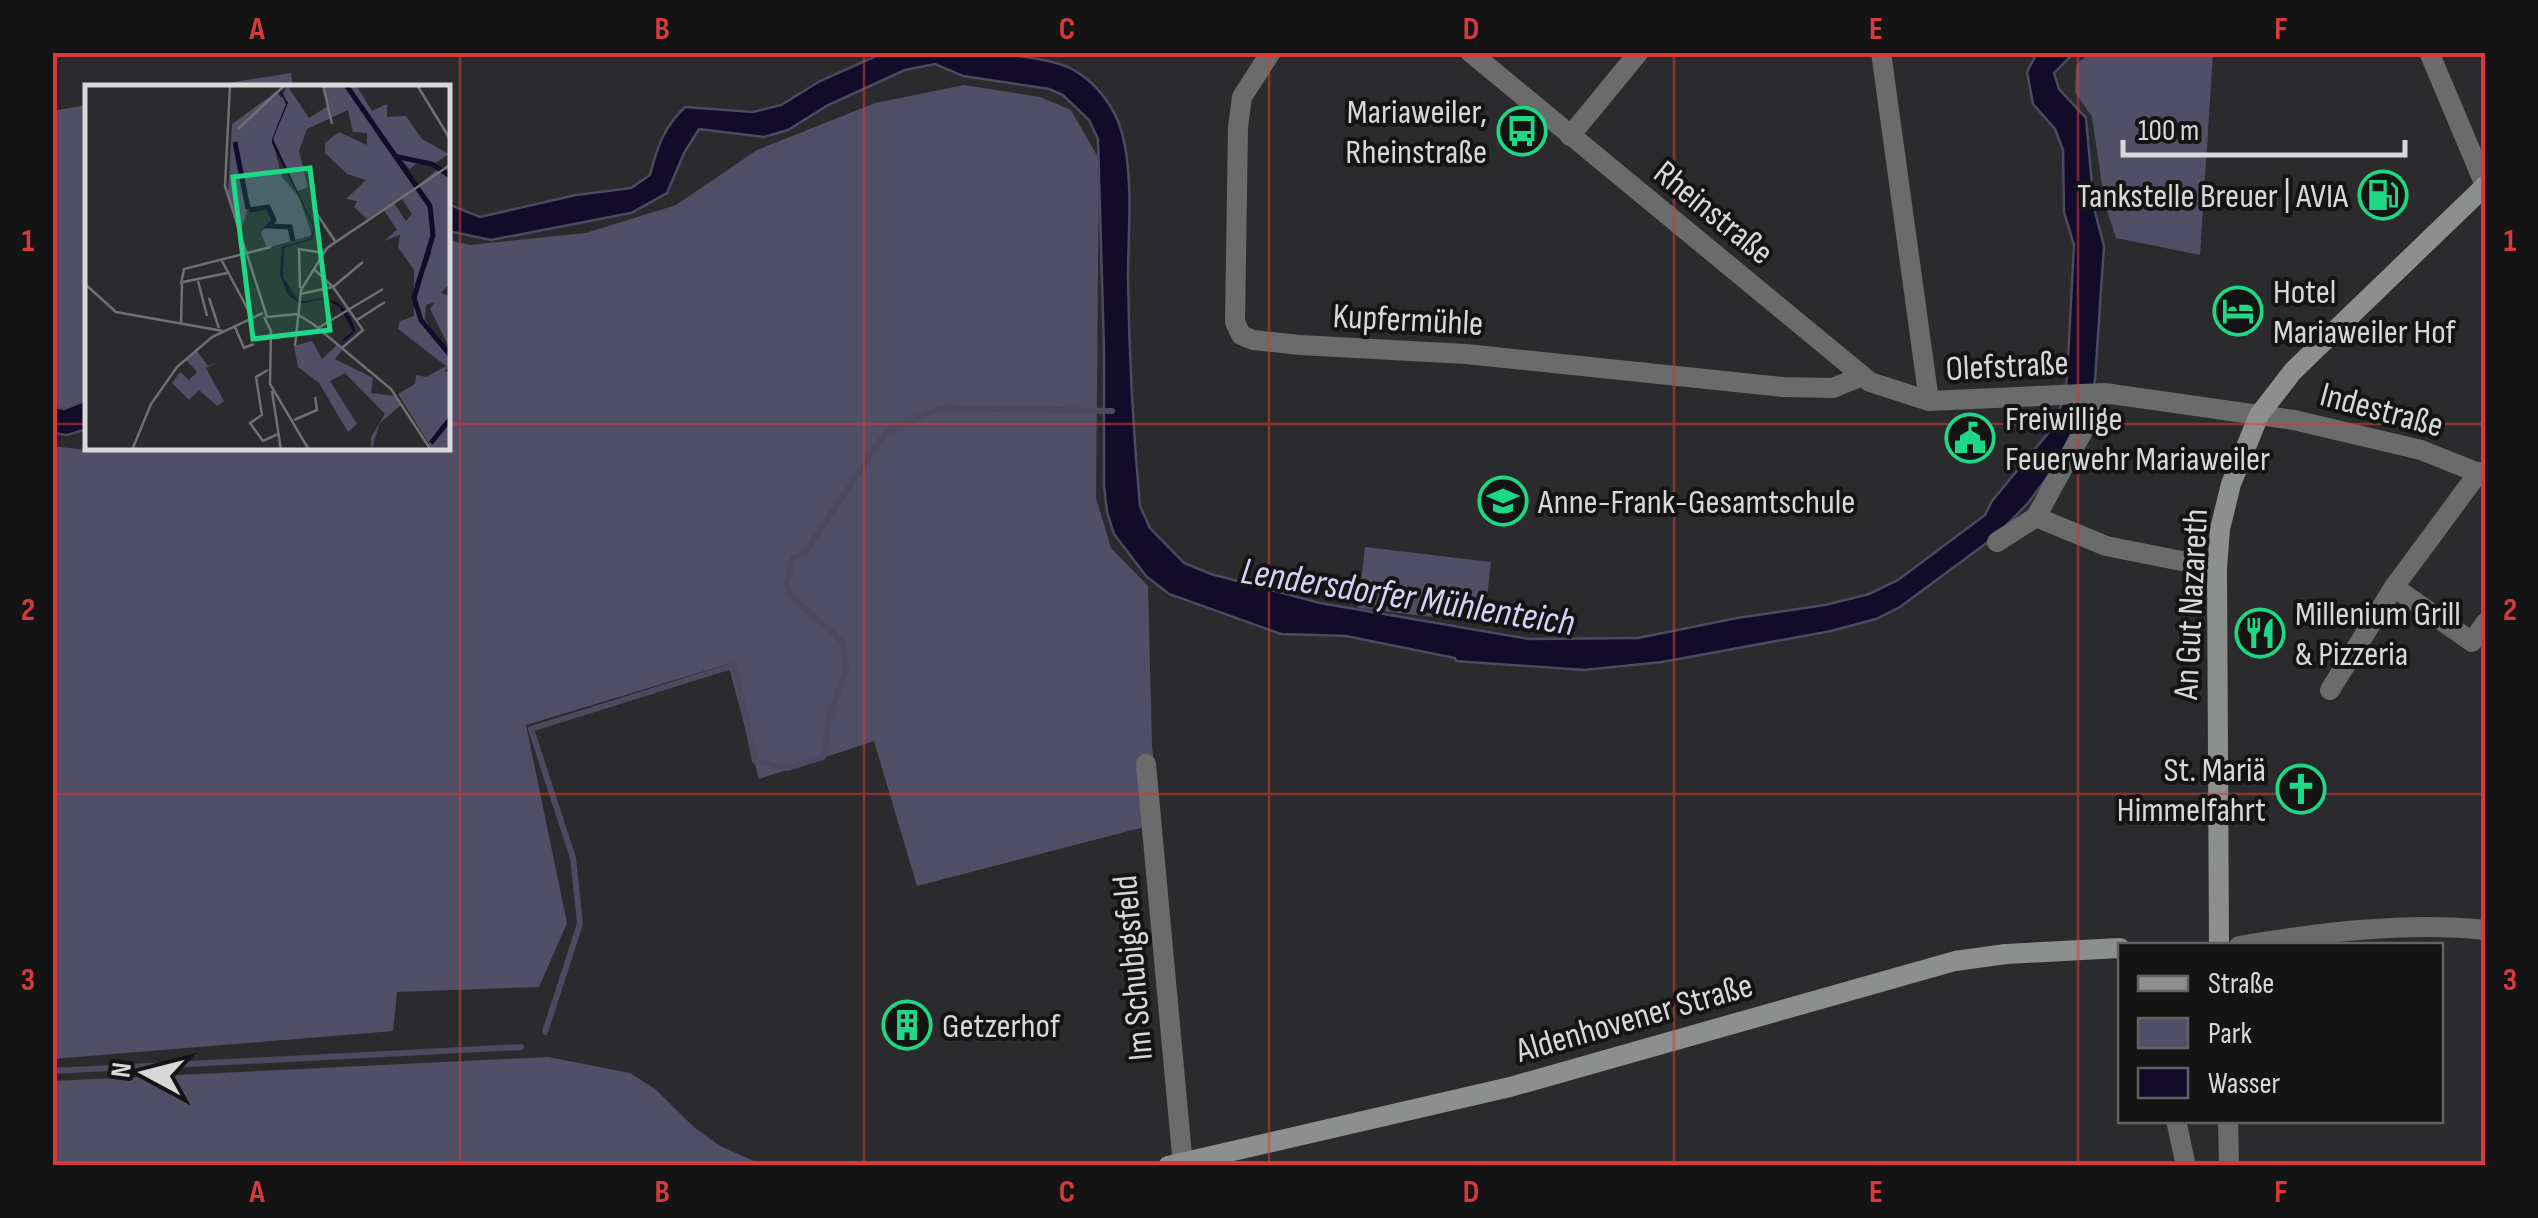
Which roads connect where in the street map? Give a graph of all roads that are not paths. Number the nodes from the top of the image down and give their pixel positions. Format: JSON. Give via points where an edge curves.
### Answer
{"nodes":[{"id":1,"x":1271,"y":52,"type":"edge"},
{"id":2,"x":1470,"y":52,"type":"edge"},
{"id":3,"x":1639,"y":52,"type":"edge"},
{"id":4,"x":1881,"y":52,"type":"edge"},
{"id":5,"x":2429,"y":52,"type":"edge"},
{"id":6,"x":1570,"y":136,"type":"junction"},
{"id":7,"x":2485,"y":185,"type":"edge"},
{"id":8,"x":1862,"y":376,"type":"junction"},
{"id":9,"x":2100,"y":393,"type":"junction"},
{"id":10,"x":1929,"y":401,"type":"junction"},
{"id":11,"x":2260,"y":415,"type":"junction"},
{"id":12,"x":2482,"y":474,"type":"edge"},
{"id":13,"x":2036,"y":517,"type":"junction"},
{"id":14,"x":1997,"y":542,"type":"dead end"},
{"id":15,"x":2217,"y":568,"type":"junction"},
{"id":16,"x":2394,"y":587,"type":"junction"},
{"id":17,"x":2486,"y":622,"type":"edge"},
{"id":18,"x":2330,"y":690,"type":"dead end"},
{"id":19,"x":1146,"y":764,"type":"dead end"},
{"id":20,"x":2486,"y":930,"type":"edge"},
{"id":21,"x":2219,"y":943,"type":"edge"},
{"id":22,"x":2256,"y":943,"type":"edge"},
{"id":23,"x":2118,"y":948,"type":"edge"},
{"id":24,"x":2177,"y":1123,"type":"edge"},
{"id":25,"x":2228,"y":1123,"type":"edge"},
{"id":26,"x":1178,"y":1164,"type":"edge"},
{"id":27,"x":2186,"y":1166,"type":"edge"},
{"id":28,"x":2229,"y":1166,"type":"edge"}],
"edges":[{"from":1,"to":8,"type":"street","name":"Kupfermühle","via":[[1242,97],[1238,127],[1235,322],[1241,335],[1300,346],[1466,354],[1782,387],[1833,388]]},
{"from":2,"to":6,"type":"street","name":"Rheinstraße"},
{"from":3,"to":6,"type":"street"},
{"from":4,"to":10,"type":"street","name":"Olefstraße"},
{"from":5,"to":7,"type":"street"},
{"from":6,"to":8,"type":"street","name":"Rheinstraße"},
{"from":7,"to":11,"type":"main road","name":"An Gut Nazareth","via":[[2293,371]]},
{"from":8,"to":10,"type":"street","name":"Rheinstraße"},
{"from":9,"to":10,"type":"street","name":"Olefstraße"},
{"from":9,"to":11,"type":"street","name":"Olefstraße"},
{"from":9,"to":13,"type":"street"},
{"from":11,"to":12,"type":"street","name":"Indestraße","via":[[2421,450]]},
{"from":11,"to":15,"type":"main road","name":"An Gut Nazareth","via":[[2230,484]]},
{"from":12,"to":16,"type":"street"},
{"from":13,"to":14,"type":"street"},
{"from":13,"to":15,"type":"street","via":[[2106,546]]},
{"from":15,"to":21,"type":"main road","name":"An Gut Nazareth"},
{"from":16,"to":17,"type":"street","via":[[2472,642]]},
{"from":16,"to":18,"type":"street"},
{"from":19,"to":26,"type":"street","name":"Im Schubigsfeld"},
{"from":20,"to":22,"type":"street","via":[[2449,926]]},
{"from":23,"to":26,"type":"main road","name":"Aldenhovener Straße","via":[[1955,961],[1510,1087]]},
{"from":24,"to":27,"type":"street"},
{"from":25,"to":28,"type":"street"}]}
